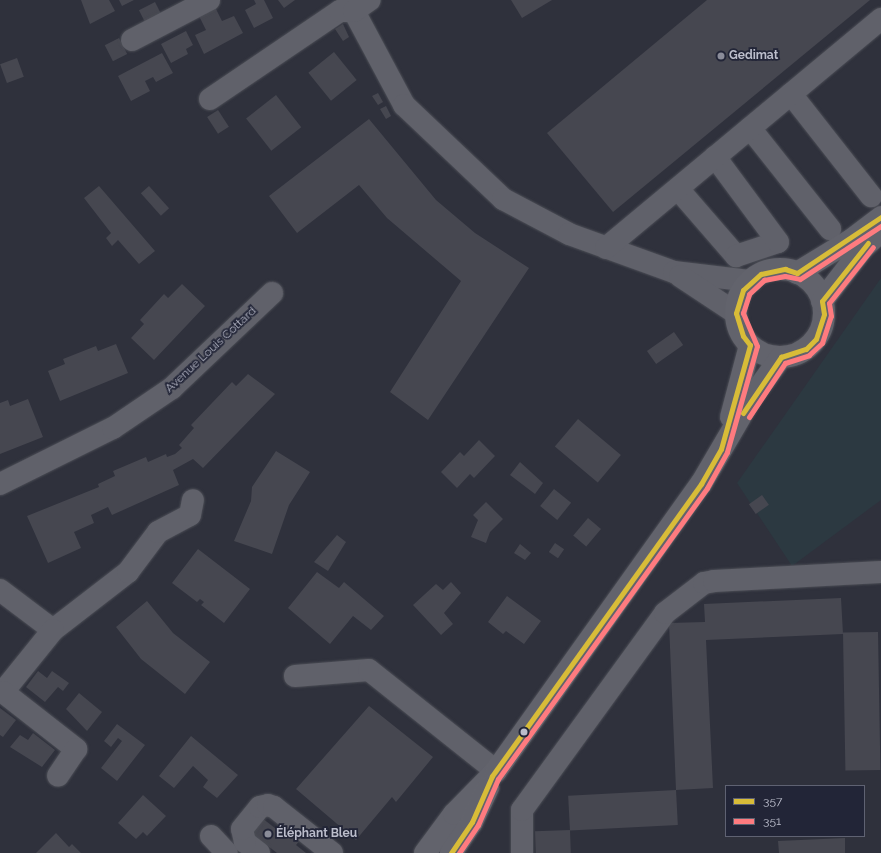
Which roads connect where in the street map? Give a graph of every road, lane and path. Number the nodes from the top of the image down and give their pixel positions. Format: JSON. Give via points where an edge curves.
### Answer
{"nodes":[{"id":1,"x":209,"y":0,"type":"edge"},
{"id":2,"x":357,"y":4,"type":"edge"},
{"id":3,"x":881,"y":19,"type":"edge"},
{"id":4,"x":132,"y":40,"type":"dead end"},
{"id":5,"x":791,"y":94,"type":"junction"},
{"id":6,"x":210,"y":99,"type":"dead end"},
{"id":7,"x":750,"y":128,"type":"junction"},
{"id":8,"x":715,"y":157,"type":"junction"},
{"id":9,"x":678,"y":188,"type":"junction"},
{"id":10,"x":871,"y":196,"type":"dead end"},
{"id":11,"x":881,"y":217,"type":"edge"},
{"id":12,"x":830,"y":229,"type":"dead end"},
{"id":13,"x":881,"y":231,"type":"edge"},
{"id":14,"x":606,"y":248,"type":"junction"},
{"id":15,"x":674,"y":272,"type":"junction"},
{"id":16,"x":797,"y":273,"type":"junction"},
{"id":17,"x":751,"y":281,"type":"junction"},
{"id":18,"x":272,"y":293,"type":"dead end"},
{"id":19,"x":822,"y":301,"type":"junction"},
{"id":20,"x":736,"y":313,"type":"junction"},
{"id":21,"x":750,"y":345,"type":"junction"},
{"id":22,"x":781,"y":357,"type":"junction"},
{"id":23,"x":721,"y":449,"type":"junction"},
{"id":24,"x":0,"y":484,"type":"edge"},
{"id":25,"x":193,"y":500,"type":"dead end"},
{"id":26,"x":881,"y":572,"type":"edge"},
{"id":27,"x":1,"y":592,"type":"edge"},
{"id":28,"x":53,"y":630,"type":"junction"},
{"id":29,"x":295,"y":676,"type":"dead end"},
{"id":30,"x":494,"y":774,"type":"junction"},
{"id":31,"x":58,"y":776,"type":"dead end"},
{"id":32,"x":226,"y":843,"type":"edge"},
{"id":33,"x":259,"y":853,"type":"edge"},
{"id":34,"x":332,"y":853,"type":"edge"},
{"id":35,"x":425,"y":853,"type":"edge"},
{"id":36,"x":451,"y":853,"type":"edge"},
{"id":37,"x":522,"y":853,"type":"edge"}],
"edges":[{"from":1,"to":4,"type":"street"},
{"from":2,"to":6,"type":"street","via":[[340,10]]},
{"from":2,"to":14,"type":"street","via":[[404,105],[503,199],[569,234]]},
{"from":3,"to":5,"type":"street"},
{"from":5,"to":7,"type":"street"},
{"from":5,"to":10,"type":"street"},
{"from":7,"to":8,"type":"street"},
{"from":7,"to":12,"type":"street"},
{"from":8,"to":9,"type":"street"},
{"from":8,"to":9,"type":"street","via":[[778,242],[736,256]]},
{"from":9,"to":14,"type":"street"},
{"from":11,"to":16,"type":"main road","via":[[851,240]]},
{"from":13,"to":19,"type":"main road","via":[[863,248]]},
{"from":14,"to":15,"type":"street"},
{"from":15,"to":17,"type":"street"},
{"from":15,"to":20,"type":"street"},
{"from":16,"to":17,"type":"main road","via":[[773,270]]},
{"from":16,"to":19,"type":"main road","via":[[817,289]]},
{"from":17,"to":20,"type":"main road","via":[[740,296]]},
{"from":18,"to":24,"type":"street","name":"Avenue Louis Cottard","via":[[172,388],[113,428]]},
{"from":19,"to":22,"type":"main road","via":[[824,314],[816,339],[806,349]]},
{"from":20,"to":21,"type":"main road","via":[[743,336]]},
{"from":21,"to":22,"type":"main road","via":[[764,354]]},
{"from":21,"to":23,"type":"main road"},
{"from":22,"to":23,"type":"main road"},
{"from":23,"to":30,"type":"main road","via":[[701,484]]},
{"from":25,"to":28,"type":"street","via":[[190,515],[158,532],[128,572]]},
{"from":26,"to":37,"type":"street","via":[[714,581],[704,584],[665,613],[522,810]]},
{"from":27,"to":28,"type":"street"},
{"from":28,"to":31,"type":"street","via":[[3,692],[76,750]]},
{"from":29,"to":30,"type":"street","via":[[368,670]]},
{"from":30,"to":35,"type":"main road","via":[[454,814]]},
{"from":30,"to":36,"type":"main road","via":[[472,822]]},
{"from":32,"to":33,"type":"street"},
{"from":32,"to":34,"type":"street","via":[[242,829],[260,807],[268,805]]}]}
